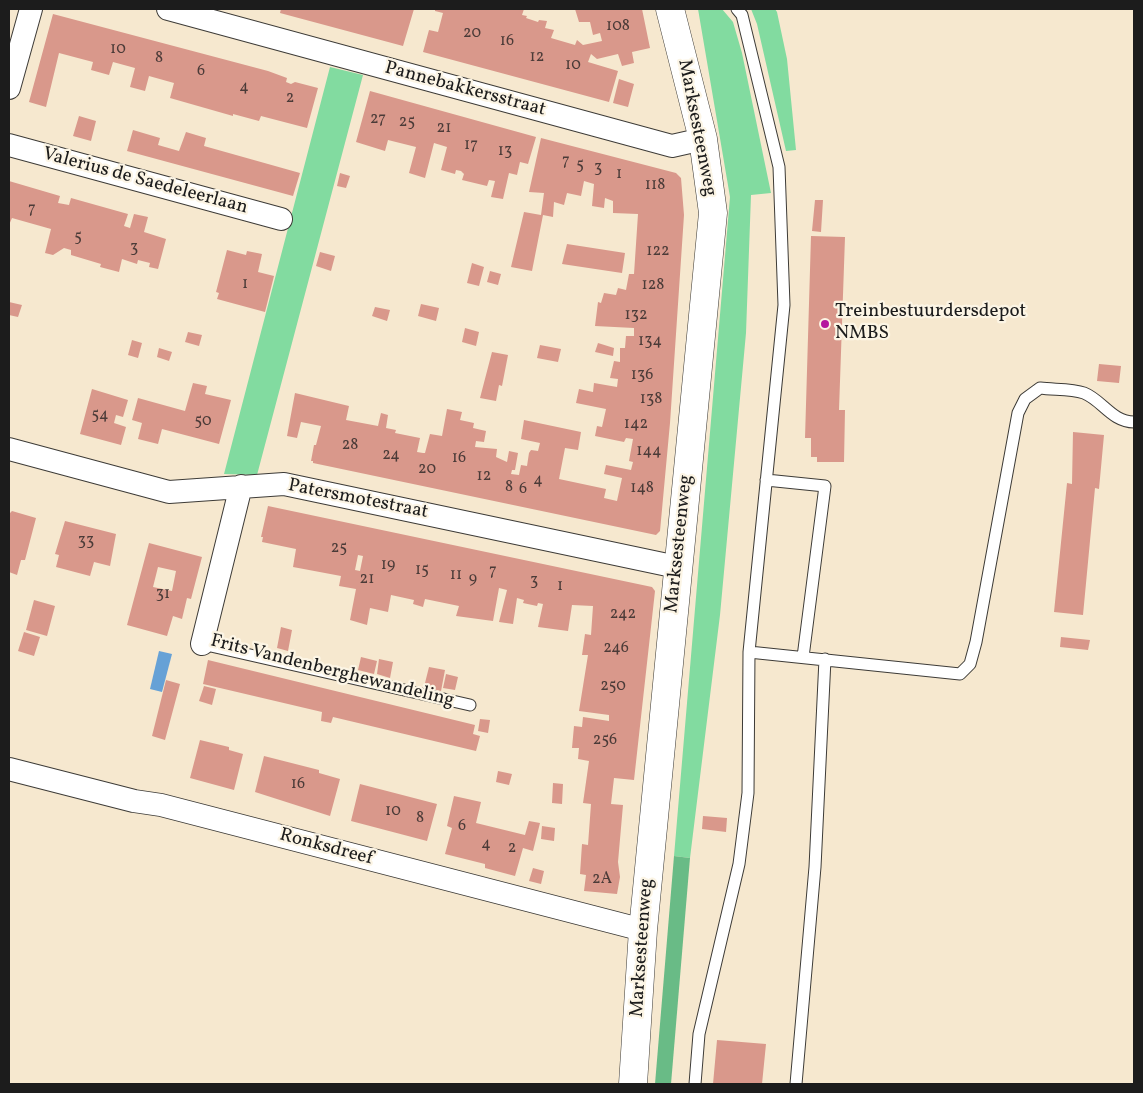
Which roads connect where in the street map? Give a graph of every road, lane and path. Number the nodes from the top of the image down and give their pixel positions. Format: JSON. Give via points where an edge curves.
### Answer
{"nodes":[{"id":1,"x":31,"y":9,"type":"edge"},
{"id":2,"x":168,"y":9,"type":"edge"},
{"id":3,"x":670,"y":9,"type":"edge"},
{"id":4,"x":737,"y":9,"type":"edge"},
{"id":5,"x":229,"y":17,"type":"edge"},
{"id":6,"x":9,"y":88,"type":"edge"},
{"id":7,"x":703,"y":139,"type":"junction"},
{"id":8,"x":9,"y":145,"type":"edge"},
{"id":9,"x":281,"y":219,"type":"dead end"},
{"id":10,"x":1134,"y":422,"type":"edge"},
{"id":11,"x":9,"y":449,"type":"edge"},
{"id":12,"x":766,"y":480,"type":"junction"},
{"id":13,"x":242,"y":486,"type":"junction"},
{"id":14,"x":677,"y":567,"type":"junction"},
{"id":15,"x":202,"y":644,"type":"joint"},
{"id":16,"x":749,"y":652,"type":"junction"},
{"id":17,"x":803,"y":657,"type":"junction"},
{"id":18,"x":825,"y":659,"type":"junction"},
{"id":19,"x":470,"y":705,"type":"dead end"},
{"id":20,"x":9,"y":769,"type":"edge"},
{"id":21,"x":643,"y":930,"type":"junction"},
{"id":22,"x":633,"y":1084,"type":"edge"},
{"id":23,"x":695,"y":1084,"type":"edge"},
{"id":24,"x":796,"y":1084,"type":"edge"}],
"edges":[{"from":1,"to":6,"type":"street"},
{"from":2,"to":5,"type":"street","name":"Pannebakkersstraat"},
{"from":3,"to":7,"type":"street","name":"Marksesteenweg"},
{"from":4,"to":12,"type":"lane","via":[[742,15],[752,53],[779,167],[781,189],[784,304]]},
{"from":5,"to":7,"type":"street","name":"Pannebakkersstraat","via":[[672,146]]},
{"from":7,"to":14,"type":"street","name":"Marksesteenweg","via":[[713,213]]},
{"from":8,"to":9,"type":"street","name":"Valerius de Saedeleerlaan"},
{"from":10,"to":18,"type":"lane","via":[[1110,413],[1084,393],[1040,388],[1025,399],[1018,414],[1008,458],[976,642],[970,664],[960,674]]},
{"from":11,"to":13,"type":"street","name":"Patersmotestraat","via":[[169,492]]},
{"from":12,"to":16,"type":"lane"},
{"from":12,"to":17,"type":"lane","via":[[825,486]]},
{"from":13,"to":14,"type":"street","name":"Patersmotestraat","via":[[284,484]]},
{"from":13,"to":15,"type":"street","name":"Frits Vandenberghewandeling"},
{"from":14,"to":21,"type":"street","name":"Marksesteenweg"},
{"from":15,"to":19,"type":"lane","name":"Frits Vandenberghewandeling"},
{"from":16,"to":17,"type":"lane"},
{"from":16,"to":23,"type":"lane","via":[[748,793],[739,864],[699,1034]]},
{"from":17,"to":18,"type":"lane"},
{"from":18,"to":24,"type":"lane","via":[[815,867]]},
{"from":20,"to":21,"type":"street","name":"Ronksdreef","via":[[161,805]]},
{"from":21,"to":22,"type":"street","name":"Marksesteenweg"}]}
